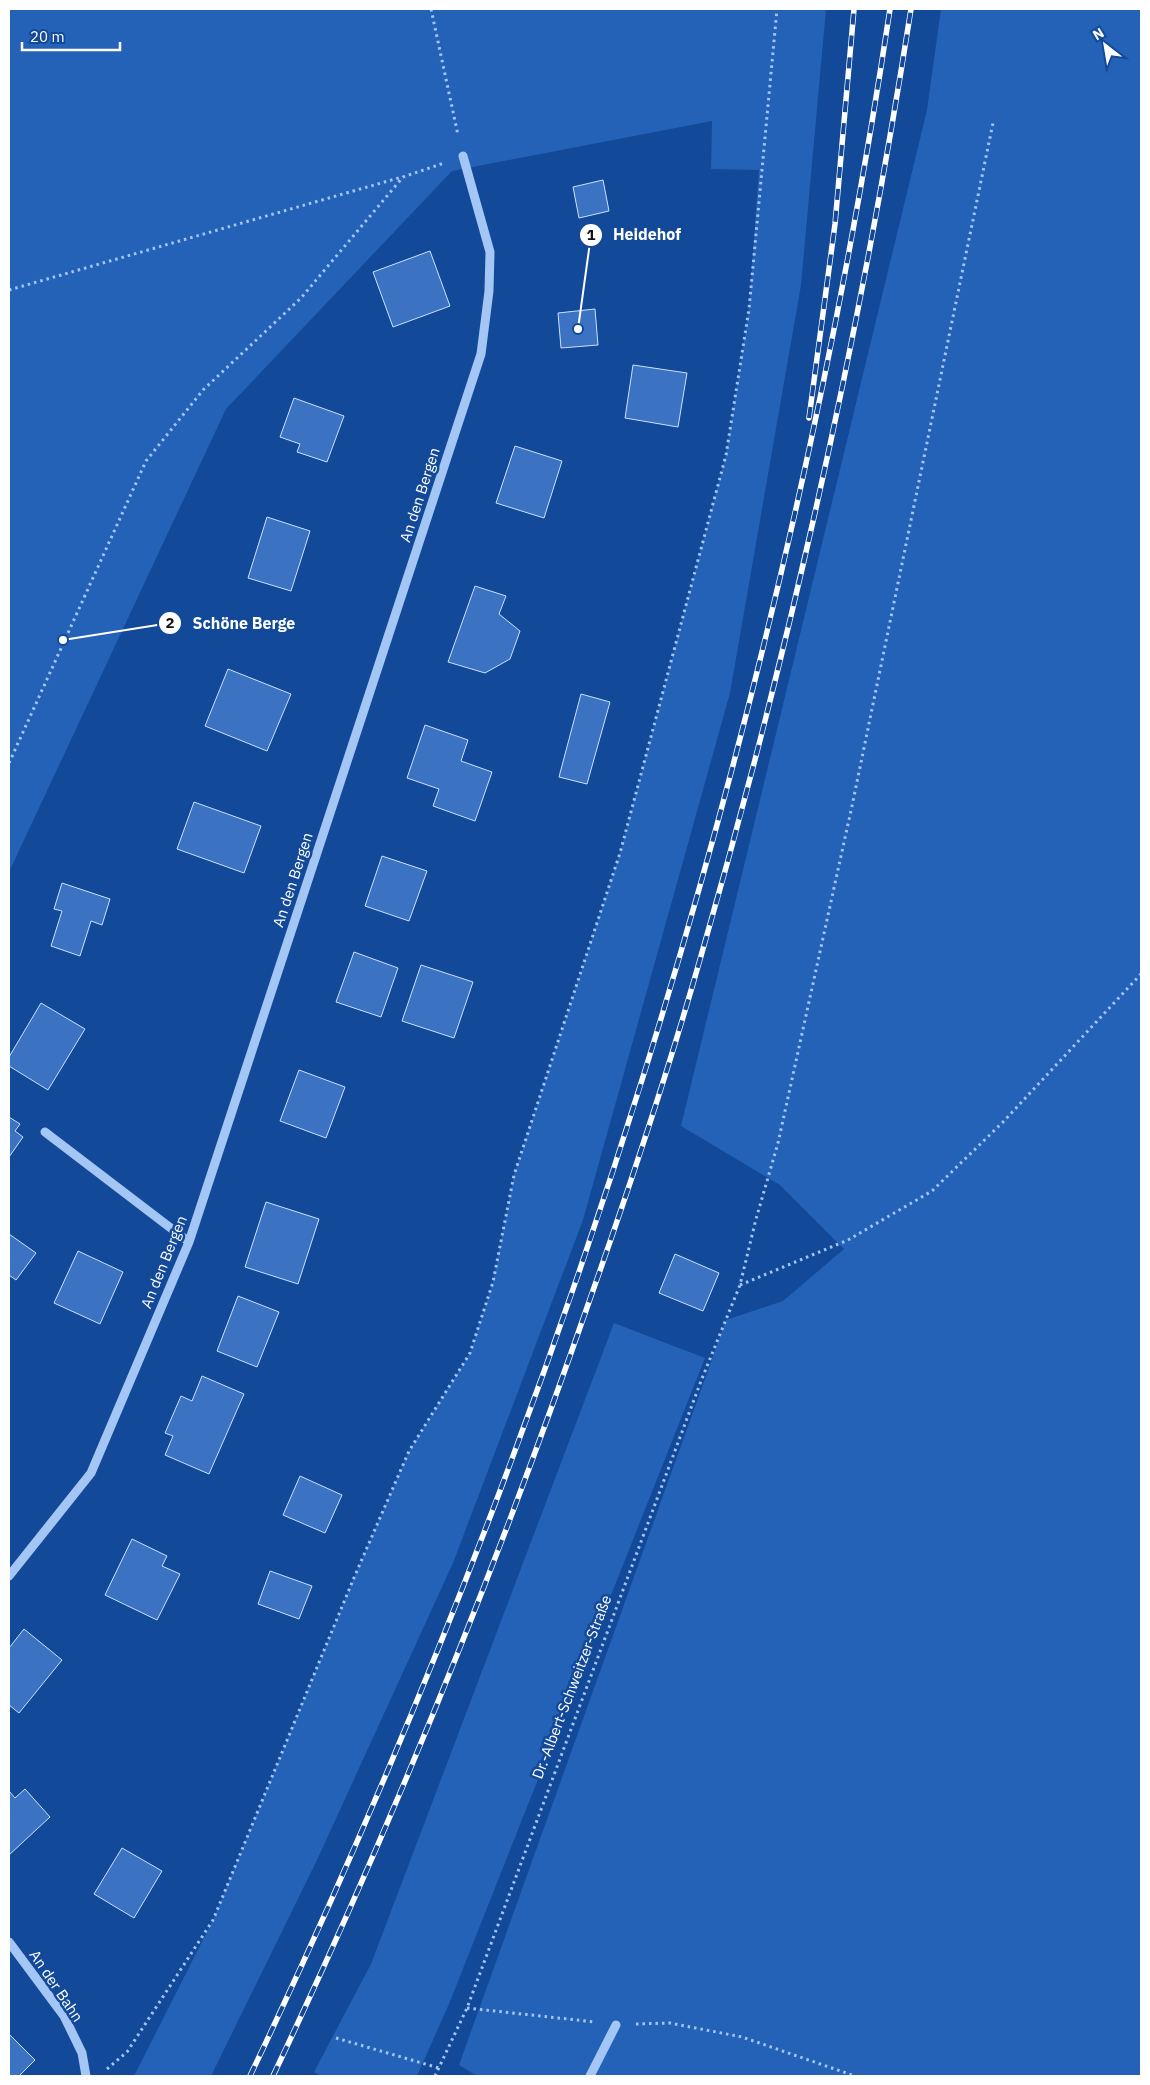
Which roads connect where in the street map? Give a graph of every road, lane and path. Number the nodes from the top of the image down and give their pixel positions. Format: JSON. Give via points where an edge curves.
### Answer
{"nodes":[{"id":1,"x":431,"y":9,"type":"edge"},
{"id":2,"x":777,"y":9,"type":"edge"},
{"id":3,"x":993,"y":123,"type":"dead end"},
{"id":4,"x":463,"y":156,"type":"junction"},
{"id":5,"x":403,"y":177,"type":"junction"},
{"id":6,"x":9,"y":290,"type":"edge"},
{"id":7,"x":9,"y":763,"type":"edge"},
{"id":8,"x":1141,"y":974,"type":"edge"},
{"id":9,"x":45,"y":1132,"type":"dead end"},
{"id":10,"x":189,"y":1242,"type":"junction"},
{"id":11,"x":740,"y":1286,"type":"junction"},
{"id":12,"x":9,"y":1576,"type":"edge"},
{"id":13,"x":9,"y":1942,"type":"edge"},
{"id":14,"x":467,"y":2008,"type":"junction"},
{"id":15,"x":616,"y":2025,"type":"junction"},
{"id":16,"x":336,"y":2038,"type":"dead end"},
{"id":17,"x":439,"y":2068,"type":"junction"},
{"id":18,"x":105,"y":2070,"type":"dead end"},
{"id":19,"x":86,"y":2076,"type":"edge"},
{"id":20,"x":435,"y":2076,"type":"edge"},
{"id":21,"x":590,"y":2076,"type":"edge"},
{"id":22,"x":856,"y":2076,"type":"edge"}],
"edges":[{"from":1,"to":4,"type":"path"},
{"from":2,"to":18,"type":"path","via":[[749,309],[726,455],[620,853],[514,1175],[493,1282],[470,1353],[409,1451],[213,1920],[127,2052]]},
{"from":3,"to":11,"type":"path","name":"Dr.-Albert-Schweitzer-Straße","via":[[852,806],[778,1143]]},
{"from":4,"to":5,"type":"path"},
{"from":4,"to":10,"type":"street","name":"An den Bergen","via":[[490,252],[490,291],[481,354]]},
{"from":5,"to":6,"type":"path"},
{"from":5,"to":7,"type":"path","via":[[301,298],[203,390],[146,461]]},
{"from":8,"to":11,"type":"path","via":[[1003,1122],[932,1191],[848,1240]]},
{"from":9,"to":10,"type":"street"},
{"from":10,"to":12,"type":"street","name":"An den Bergen","via":[[91,1473]]},
{"from":11,"to":14,"type":"path","name":"Dr.-Albert-Schweitzer-Straße"},
{"from":13,"to":19,"type":"street","name":"An der Bahn","via":[[64,2016],[82,2052]]},
{"from":14,"to":15,"type":"path"},
{"from":14,"to":17,"type":"path","name":"Dr.-Albert-Schweitzer-Straße"},
{"from":15,"to":21,"type":"street"},
{"from":15,"to":22,"type":"path","via":[[670,2023],[742,2038]]},
{"from":16,"to":17,"type":"path"},
{"from":17,"to":20,"type":"path","name":"Dr.-Albert-Schweitzer-Straße"}]}
